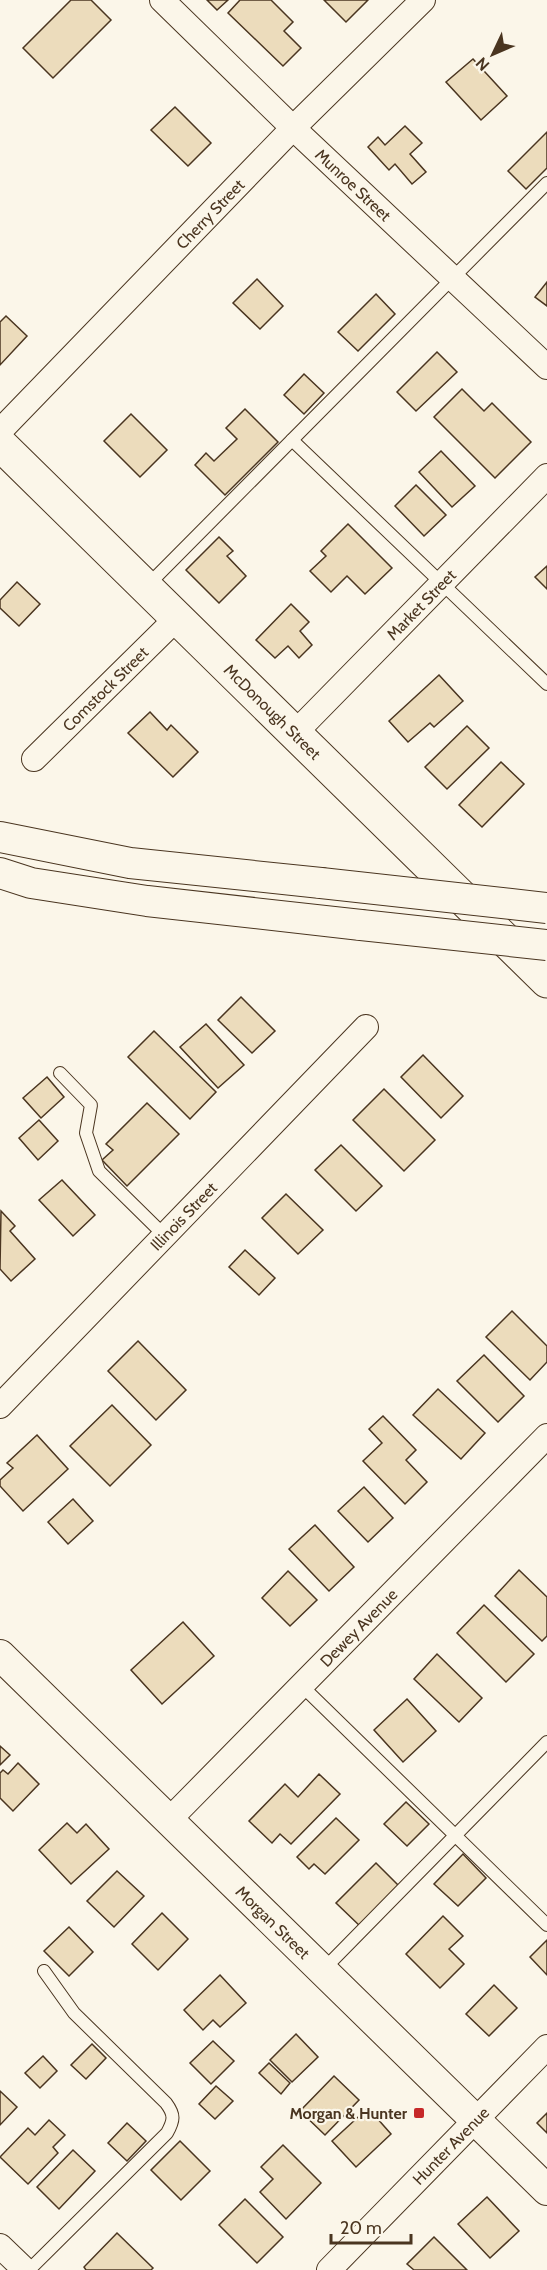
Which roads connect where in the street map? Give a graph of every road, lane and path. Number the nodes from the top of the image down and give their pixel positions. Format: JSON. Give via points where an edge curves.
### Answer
{"nodes":[{"id":1,"x":162,"y":0,"type":"edge"},
{"id":2,"x":423,"y":0,"type":"edge"},
{"id":3,"x":293,"y":128,"type":"junction"},
{"id":4,"x":547,"y":183,"type":"edge"},
{"id":5,"x":452,"y":278,"type":"junction"},
{"id":6,"x":547,"y":368,"type":"edge"},
{"id":7,"x":0,"y":431,"type":"edge"},
{"id":8,"x":292,"y":440,"type":"junction"},
{"id":9,"x":0,"y":444,"type":"edge"},
{"id":10,"x":547,"y":476,"type":"edge"},
{"id":11,"x":442,"y":583,"type":"junction"},
{"id":12,"x":146,"y":587,"type":"junction"},
{"id":13,"x":177,"y":618,"type":"junction"},
{"id":14,"x":547,"y":684,"type":"edge"},
{"id":15,"x":295,"y":733,"type":"junction"},
{"id":16,"x":34,"y":759,"type":"dead end"},
{"id":17,"x":0,"y":837,"type":"edge"},
{"id":18,"x":0,"y":873,"type":"edge"},
{"id":19,"x":547,"y":908,"type":"edge"},
{"id":20,"x":547,"y":945,"type":"edge"},
{"id":21,"x":547,"y":981,"type":"edge"},
{"id":22,"x":366,"y":1027,"type":"dead end"},
{"id":23,"x":60,"y":1073,"type":"dead end"},
{"id":24,"x":164,"y":1235,"type":"junction"},
{"id":25,"x":0,"y":1406,"type":"edge"},
{"id":26,"x":547,"y":1436,"type":"edge"},
{"id":27,"x":0,"y":1655,"type":"edge"},
{"id":28,"x":302,"y":1686,"type":"junction"},
{"id":29,"x":547,"y":1742,"type":"edge"},
{"id":30,"x":169,"y":1820,"type":"junction"},
{"id":31,"x":456,"y":1835,"type":"junction"},
{"id":32,"x":547,"y":1925,"type":"edge"},
{"id":33,"x":322,"y":1970,"type":"junction"},
{"id":34,"x":44,"y":1971,"type":"dead end"},
{"id":35,"x":547,"y":2047,"type":"edge"},
{"id":36,"x":476,"y":2120,"type":"junction"},
{"id":37,"x":547,"y":2190,"type":"edge"},
{"id":38,"x":0,"y":2246,"type":"edge"},
{"id":39,"x":27,"y":2270,"type":"edge"},
{"id":40,"x":329,"y":2270,"type":"edge"}],
"edges":[{"from":1,"to":3,"type":"street","name":"Munroe Street"},
{"from":2,"to":3,"type":"street","name":"Cherry Street"},
{"from":3,"to":5,"type":"street","name":"Munroe Street"},
{"from":3,"to":7,"type":"street","name":"Cherry Street"},
{"from":4,"to":5,"type":"lane"},
{"from":5,"to":6,"type":"street","name":"Munroe Street"},
{"from":5,"to":8,"type":"lane"},
{"from":8,"to":11,"type":"lane"},
{"from":8,"to":12,"type":"lane"},
{"from":9,"to":12,"type":"main road","name":"McDonough Street"},
{"from":10,"to":11,"type":"street","name":"Market Street"},
{"from":11,"to":14,"type":"lane"},
{"from":11,"to":15,"type":"street","name":"Market Street"},
{"from":12,"to":13,"type":"main road","name":"McDonough Street"},
{"from":13,"to":15,"type":"main road","name":"McDonough Street"},
{"from":13,"to":16,"type":"street","name":"Comstock Street"},
{"from":15,"to":21,"type":"main road","name":"McDonough Street"},
{"from":17,"to":19,"type":"street","bridge":true,"via":[[130,863]]},
{"from":18,"to":20,"type":"street","bridge":true,"via":[[31,883],[147,901]]},
{"from":22,"to":24,"type":"street","name":"Illinois Street"},
{"from":23,"to":24,"type":"lane","via":[[91,1105],[86,1133],[99,1171]]},
{"from":24,"to":25,"type":"street","name":"Illinois Street"},
{"from":26,"to":28,"type":"street","name":"Dewey Avenue"},
{"from":27,"to":30,"type":"street","name":"Morgan Street"},
{"from":28,"to":30,"type":"street","name":"Dewey Avenue"},
{"from":28,"to":31,"type":"lane"},
{"from":29,"to":31,"type":"lane"},
{"from":30,"to":33,"type":"street","name":"Morgan Street"},
{"from":31,"to":32,"type":"lane"},
{"from":31,"to":33,"type":"lane"},
{"from":33,"to":36,"type":"street","name":"Morgan Street"},
{"from":34,"to":39,"type":"lane","via":[[74,2013],[166,2103],[173,2113],[173,2122],[167,2133]]},
{"from":35,"to":36,"type":"street","name":"Hunter Avenue"},
{"from":36,"to":37,"type":"street","name":"Morgan Street"},
{"from":36,"to":40,"type":"street","name":"Hunter Avenue"},
{"from":38,"to":39,"type":"street"}]}
